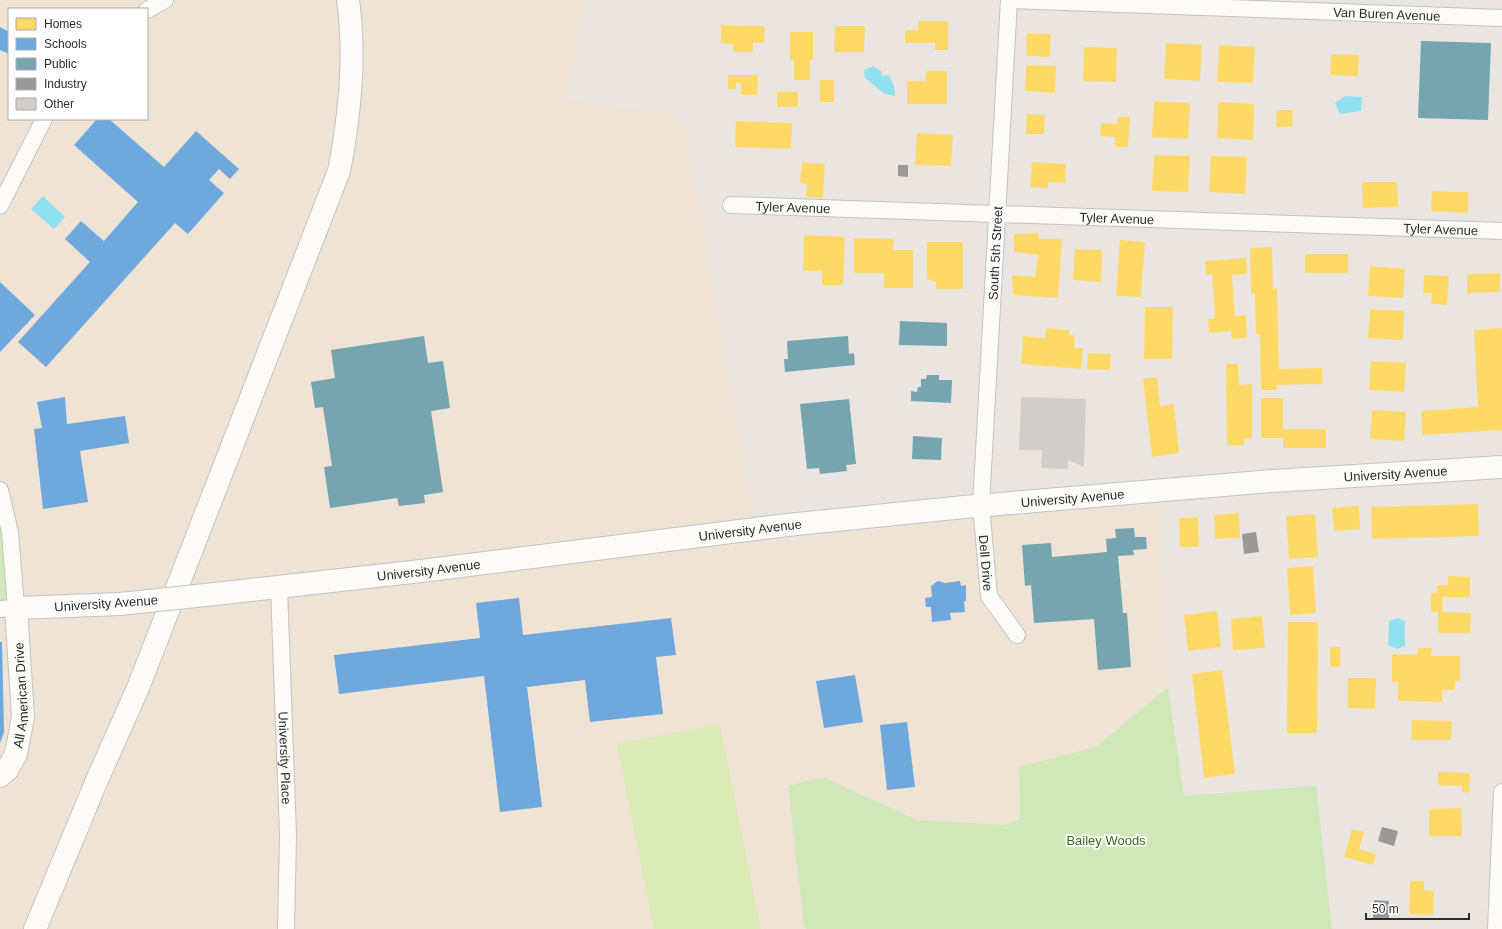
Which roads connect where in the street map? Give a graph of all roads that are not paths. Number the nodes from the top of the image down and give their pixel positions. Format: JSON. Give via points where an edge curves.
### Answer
{"nodes":[{"id":1,"x":165,"y":0,"type":"edge"},
{"id":2,"x":348,"y":0,"type":"edge"},
{"id":3,"x":1009,"y":0,"type":"edge"},
{"id":4,"x":1158,"y":3,"type":"edge"},
{"id":5,"x":148,"y":9,"type":"edge"},
{"id":6,"x":1502,"y":18,"type":"edge"},
{"id":7,"x":43,"y":120,"type":"edge"},
{"id":8,"x":731,"y":205,"type":"dead end"},
{"id":9,"x":0,"y":206,"type":"edge"},
{"id":10,"x":997,"y":214,"type":"junction"},
{"id":11,"x":1502,"y":231,"type":"edge"},
{"id":12,"x":1502,"y":466,"type":"edge"},
{"id":13,"x":0,"y":490,"type":"edge"},
{"id":14,"x":981,"y":505,"type":"junction"},
{"id":15,"x":279,"y":586,"type":"junction"},
{"id":16,"x":8,"y":608,"type":"edge"},
{"id":17,"x":1017,"y":635,"type":"dead end"},
{"id":18,"x":0,"y":776,"type":"edge"},
{"id":19,"x":1502,"y":792,"type":"edge"},
{"id":20,"x":35,"y":929,"type":"edge"},
{"id":21,"x":286,"y":929,"type":"edge"},
{"id":22,"x":1496,"y":929,"type":"edge"}],
"edges":[{"from":1,"to":5,"type":"street"},
{"from":2,"to":20,"type":"street","via":[[351,88],[339,171],[141,680]]},
{"from":3,"to":4,"type":"street","name":"Van Buren Avenue"},
{"from":3,"to":10,"type":"street","name":"South 5th Street"},
{"from":4,"to":6,"type":"street","name":"Van Buren Avenue"},
{"from":7,"to":9,"type":"street"},
{"from":8,"to":10,"type":"street","name":"Tyler Avenue"},
{"from":10,"to":11,"type":"street","name":"Tyler Avenue"},
{"from":10,"to":14,"type":"street","name":"South 5th Street"},
{"from":12,"to":14,"type":"street","name":"University Avenue","via":[[1272,481]]},
{"from":13,"to":16,"type":"street","via":[[10,532]]},
{"from":14,"to":15,"type":"street","name":"University Avenue","via":[[787,525],[421,571]]},
{"from":14,"to":17,"type":"street","name":"Dell Drive","via":[[989,596]]},
{"from":15,"to":16,"type":"street","name":"University Avenue","bridge":true,"via":[[120,604]]},
{"from":15,"to":21,"type":"street","name":"University Place","via":[[288,834]]},
{"from":16,"to":18,"type":"street","name":"All American Drive","via":[[23,717],[16,754],[7,770]]},
{"from":19,"to":22,"type":"street"}]}
